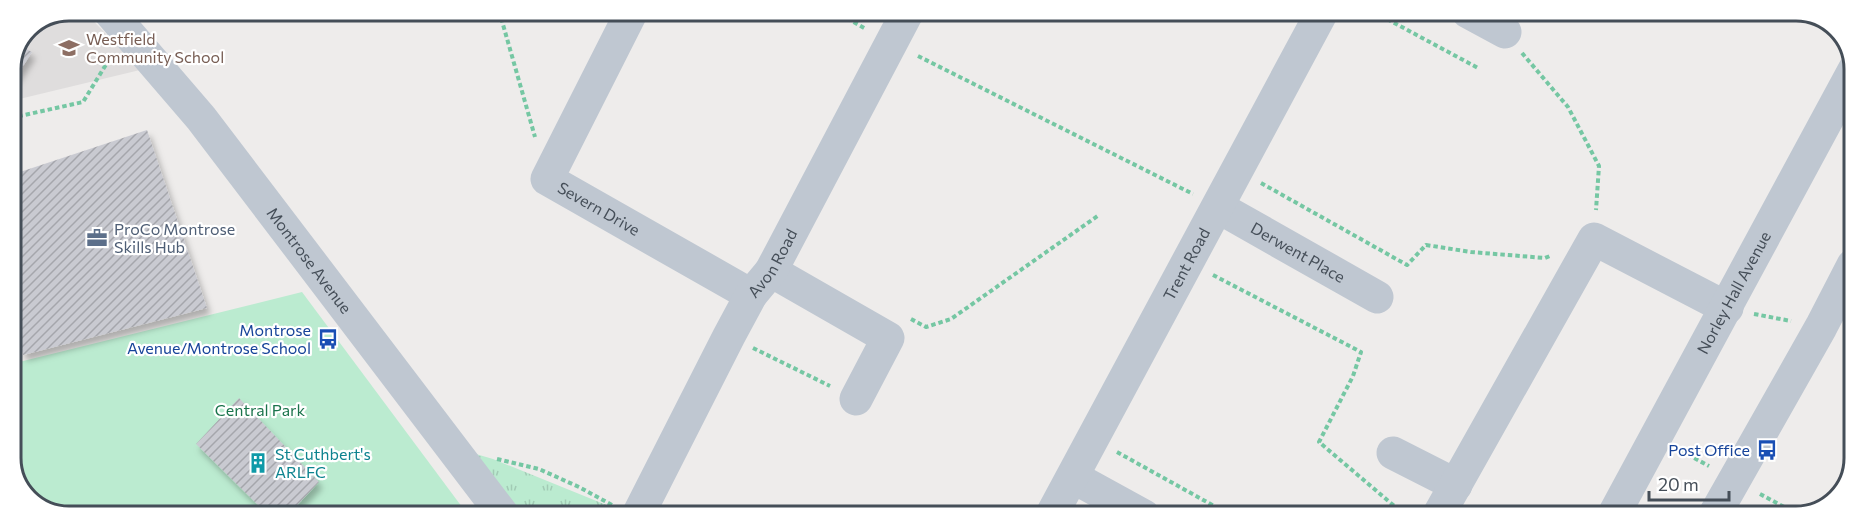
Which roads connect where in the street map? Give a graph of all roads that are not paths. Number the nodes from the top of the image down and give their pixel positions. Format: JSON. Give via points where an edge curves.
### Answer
{"nodes":[{"id":1,"x":118,"y":21,"type":"edge"},
{"id":2,"x":627,"y":21,"type":"edge"},
{"id":3,"x":903,"y":21,"type":"edge"},
{"id":4,"x":1317,"y":21,"type":"edge"},
{"id":5,"x":1485,"y":21,"type":"edge"},
{"id":6,"x":1505,"y":32,"type":"road end"},
{"id":7,"x":1844,"y":89,"type":"edge"},
{"id":8,"x":1218,"y":207,"type":"junction"},
{"id":9,"x":761,"y":283,"type":"junction"},
{"id":10,"x":1844,"y":284,"type":"edge"},
{"id":11,"x":1377,"y":297,"type":"dead end"},
{"id":12,"x":1727,"y":308,"type":"junction"},
{"id":13,"x":856,"y":399,"type":"road end"},
{"id":14,"x":1393,"y":453,"type":"dead end"},
{"id":15,"x":1073,"y":477,"type":"junction"},
{"id":16,"x":1456,"y":485,"type":"junction"},
{"id":17,"x":496,"y":506,"type":"edge"},
{"id":18,"x":631,"y":506,"type":"edge"},
{"id":19,"x":1057,"y":506,"type":"edge"},
{"id":20,"x":1126,"y":506,"type":"edge"},
{"id":21,"x":1444,"y":506,"type":"edge"},
{"id":22,"x":1618,"y":506,"type":"edge"},
{"id":23,"x":1719,"y":506,"type":"edge"}],
"edges":[{"from":1,"to":17,"type":"street","name":"Montrose Avenue","via":[[201,118]]},
{"from":2,"to":9,"type":"street","name":"Severn Drive","via":[[547,179]]},
{"from":3,"to":9,"type":"street","name":"Avon Road"},
{"from":4,"to":8,"type":"street","name":"Trent Road"},
{"from":5,"to":6,"type":"street"},
{"from":7,"to":12,"type":"street","name":"Norley Hall Avenue"},
{"from":8,"to":11,"type":"street","name":"Derwent Place"},
{"from":8,"to":15,"type":"street","name":"Trent Road"},
{"from":9,"to":13,"type":"street","name":"Severn Drive","via":[[888,338]]},
{"from":9,"to":18,"type":"street","name":"Avon Road"},
{"from":10,"to":23,"type":"street"},
{"from":12,"to":16,"type":"street","via":[[1594,239]]},
{"from":12,"to":22,"type":"street","name":"Norley Hall Avenue"},
{"from":14,"to":16,"type":"street"},
{"from":15,"to":19,"type":"street","name":"Trent Road"},
{"from":15,"to":20,"type":"street"},
{"from":16,"to":21,"type":"street"}]}
